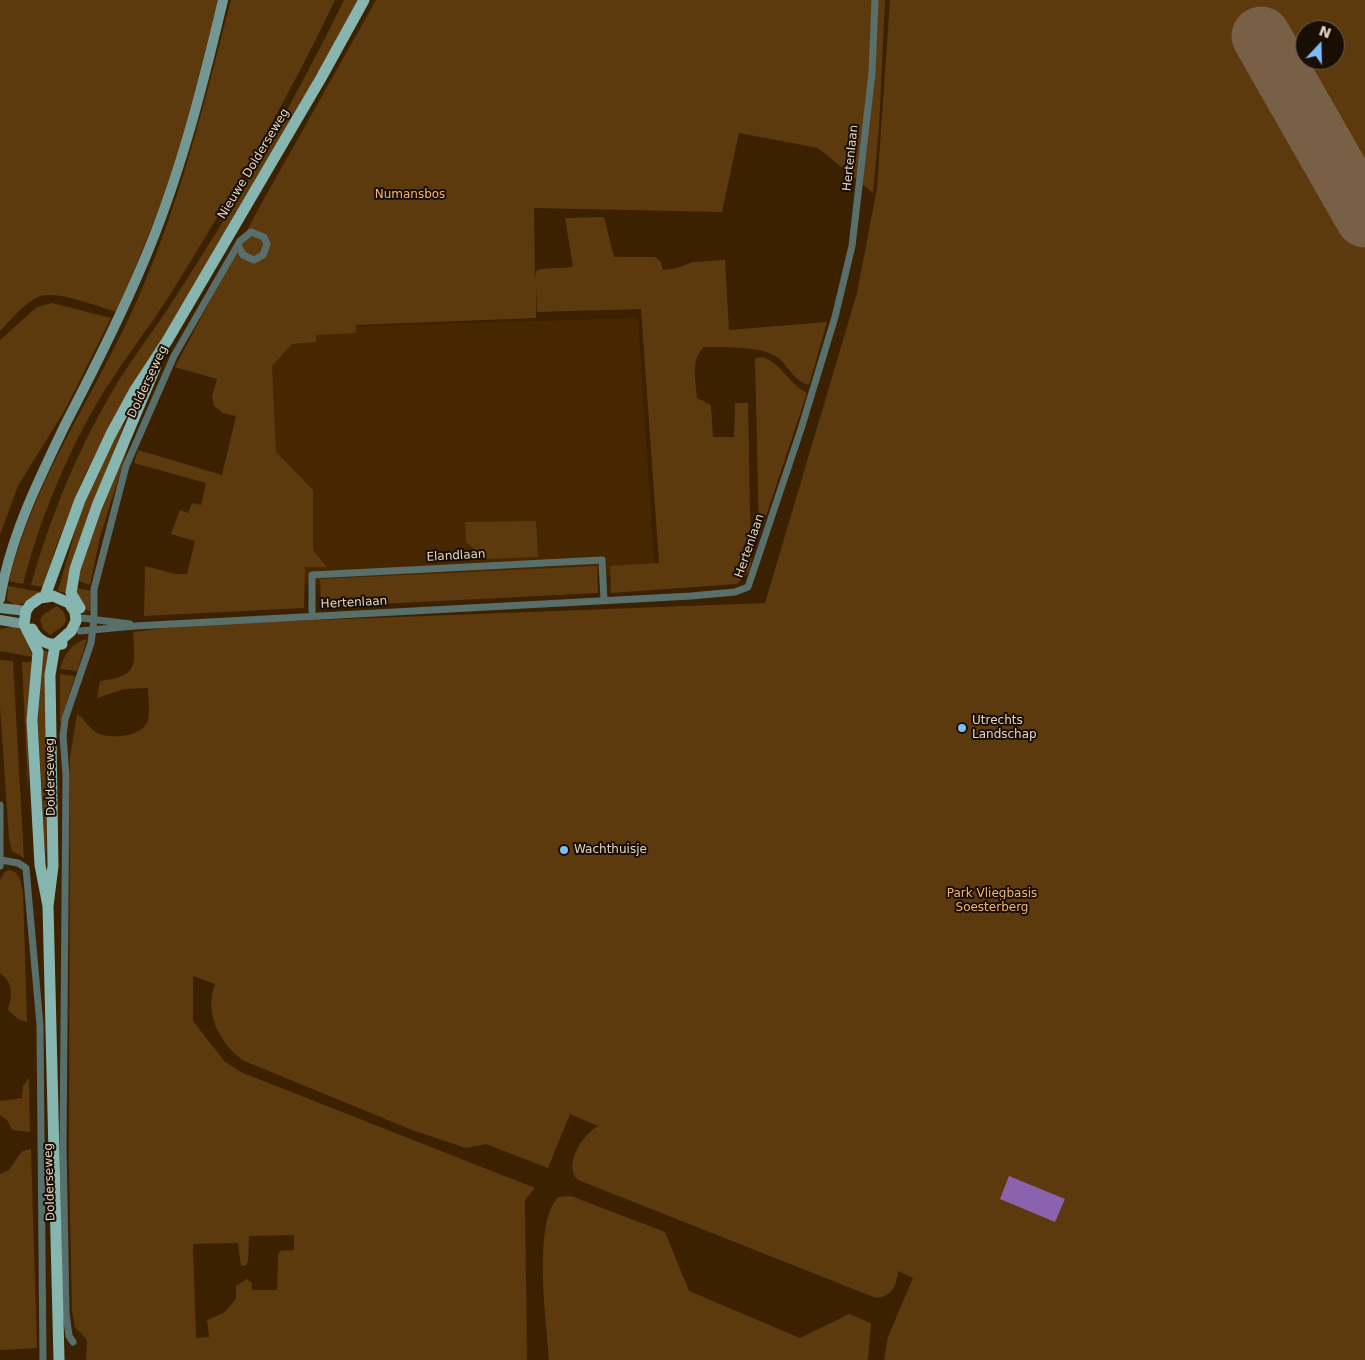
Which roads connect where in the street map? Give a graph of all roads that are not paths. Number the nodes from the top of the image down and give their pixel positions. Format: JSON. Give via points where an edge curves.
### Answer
{"nodes":[{"id":1,"x":223,"y":0,"type":"edge"},
{"id":2,"x":364,"y":0,"type":"edge"},
{"id":3,"x":875,"y":0,"type":"edge"},
{"id":4,"x":239,"y":247,"type":"dead end"},
{"id":5,"x":167,"y":341,"type":"junction"},
{"id":6,"x":49,"y":596,"type":"junction"},
{"id":7,"x":0,"y":599,"type":"edge"},
{"id":8,"x":604,"y":600,"type":"junction"},
{"id":9,"x":0,"y":608,"type":"edge"},
{"id":10,"x":26,"y":611,"type":"junction"},
{"id":11,"x":312,"y":616,"type":"junction"},
{"id":12,"x":84,"y":618,"type":"junction"},
{"id":13,"x":0,"y":620,"type":"edge"},
{"id":14,"x":28,"y":625,"type":"junction"},
{"id":15,"x":135,"y":626,"type":"junction"},
{"id":16,"x":80,"y":631,"type":"junction"},
{"id":17,"x":93,"y":631,"type":"junction"},
{"id":18,"x":58,"y":645,"type":"junction"},
{"id":19,"x":0,"y":804,"type":"edge"},
{"id":20,"x":0,"y":863,"type":"edge"},
{"id":21,"x":48,"y":906,"type":"junction"},
{"id":22,"x":73,"y":1342,"type":"dead end"},
{"id":23,"x":43,"y":1360,"type":"edge"},
{"id":24,"x":59,"y":1360,"type":"edge"}],
"edges":[{"from":1,"to":7,"type":"main road","via":[[183,153],[143,263],[44,468],[20,527]]},
{"from":2,"to":5,"type":"main road","name":"Nieuwe Dolderseweg","via":[[322,78]]},
{"from":3,"to":8,"type":"street","name":"Hertenlaan","via":[[872,73],[851,253],[801,430],[748,587],[735,592]]},
{"from":4,"to":12,"type":"street","name":"Dolderseweg","via":[[174,356],[126,466]]},
{"from":5,"to":6,"type":"main road","name":"Nieuwe Dolderseweg","via":[[135,390],[97,460],[57,559]]},
{"from":5,"to":12,"type":"main road","name":"Nieuwe Dolderseweg","via":[[85,539],[71,593]]},
{"from":6,"to":10,"type":"main road","via":[[35,601]]},
{"from":6,"to":12,"type":"main road","via":[[69,603]]},
{"from":6,"to":14,"type":"main road","via":[[35,610]]},
{"from":8,"to":11,"type":"street","name":"Hertenlaan"},
{"from":8,"to":11,"type":"street","name":"Elandlaan","via":[[602,560],[312,575]]},
{"from":9,"to":10,"type":"main road"},
{"from":10,"to":14,"type":"main road"},
{"from":11,"to":15,"type":"street","name":"Hertenlaan"},
{"from":12,"to":15,"type":"street","name":"Hertenlaan"},
{"from":12,"to":16,"type":"main road"},
{"from":12,"to":17,"type":"street","name":"Dolderseweg"},
{"from":12,"to":18,"type":"main road"},
{"from":13,"to":14,"type":"main road"},
{"from":14,"to":18,"type":"main road","via":[[40,639]]},
{"from":14,"to":21,"type":"main road","name":"Dolderseweg","via":[[38,652],[32,720],[40,865]]},
{"from":15,"to":17,"type":"street","name":"Hertenlaan"},
{"from":16,"to":17,"type":"street","name":"Hertenlaan"},
{"from":16,"to":18,"type":"main road","via":[[75,638]]},
{"from":17,"to":22,"type":"street","name":"Dolderseweg","via":[[63,736],[66,775],[62,1144],[66,1313],[68,1336]]},
{"from":18,"to":21,"type":"main road","name":"Dolderseweg","via":[[52,686],[53,866]]},
{"from":19,"to":20,"type":"street","name":"Dolderseweg"},
{"from":20,"to":23,"type":"street","name":"Dolderseweg","via":[[26,868],[40,1025]]},
{"from":21,"to":24,"type":"main road","name":"Dolderseweg"}]}
